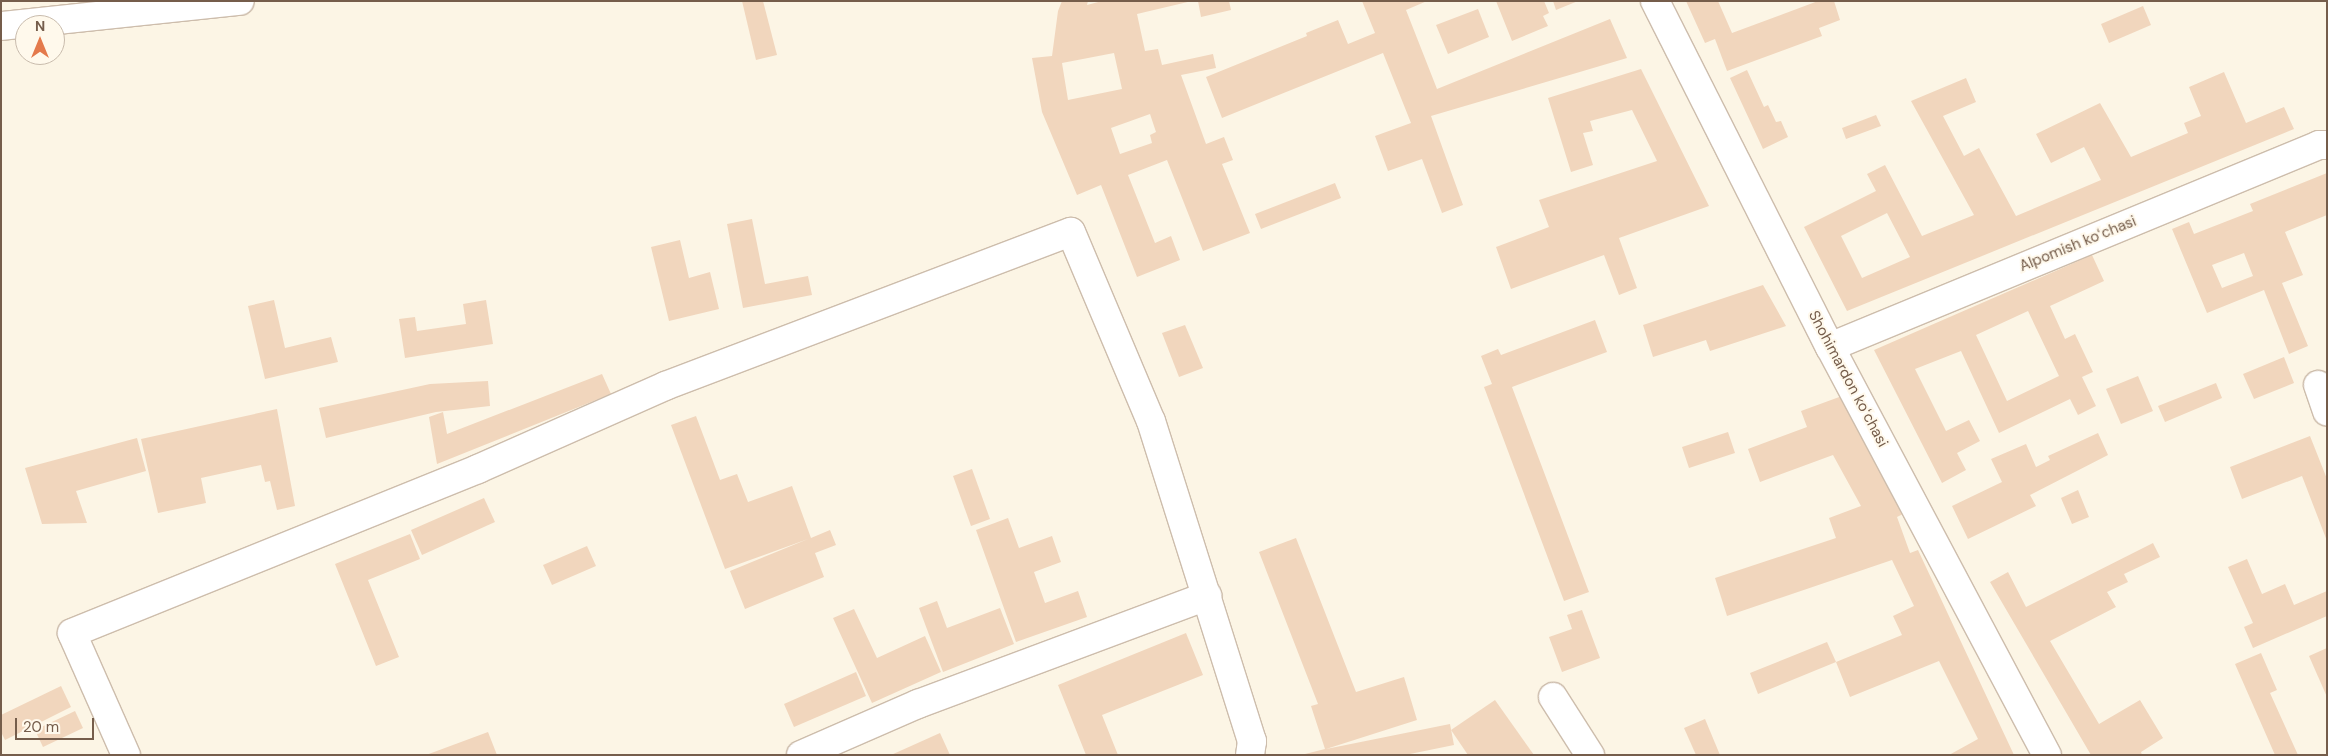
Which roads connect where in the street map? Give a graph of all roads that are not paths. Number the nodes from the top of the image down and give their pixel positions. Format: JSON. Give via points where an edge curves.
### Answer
{"nodes":[{"id":1,"x":240,"y":1,"type":"edge"},
{"id":2,"x":1655,"y":1,"type":"edge"},
{"id":3,"x":1,"y":26,"type":"edge"},
{"id":4,"x":2327,"y":145,"type":"edge"},
{"id":5,"x":1830,"y":347,"type":"junction"},
{"id":6,"x":2318,"y":385,"type":"dead end"},
{"id":7,"x":2327,"y":411,"type":"edge"},
{"id":8,"x":1207,"y":596,"type":"junction"},
{"id":9,"x":1553,"y":697,"type":"dead end"},
{"id":10,"x":126,"y":755,"type":"edge"},
{"id":11,"x":801,"y":755,"type":"edge"},
{"id":12,"x":1250,"y":755,"type":"edge"},
{"id":13,"x":1590,"y":755,"type":"edge"},
{"id":14,"x":2047,"y":755,"type":"edge"}],
"edges":[{"from":1,"to":3,"type":"street"},
{"from":2,"to":5,"type":"street","name":"Shohimardon koʻchasi"},
{"from":4,"to":5,"type":"street","name":"Alpomish koʻchasi","via":[[2310,148]]},
{"from":5,"to":14,"type":"street","name":"Shohimardon koʻchasi"},
{"from":6,"to":7,"type":"street"},
{"from":8,"to":10,"type":"street","via":[[1151,421],[1071,232],[665,386],[478,469],[72,633]]},
{"from":8,"to":11,"type":"street","via":[[918,704]]},
{"from":8,"to":12,"type":"street","via":[[1252,741]]},
{"from":9,"to":13,"type":"street"}]}
